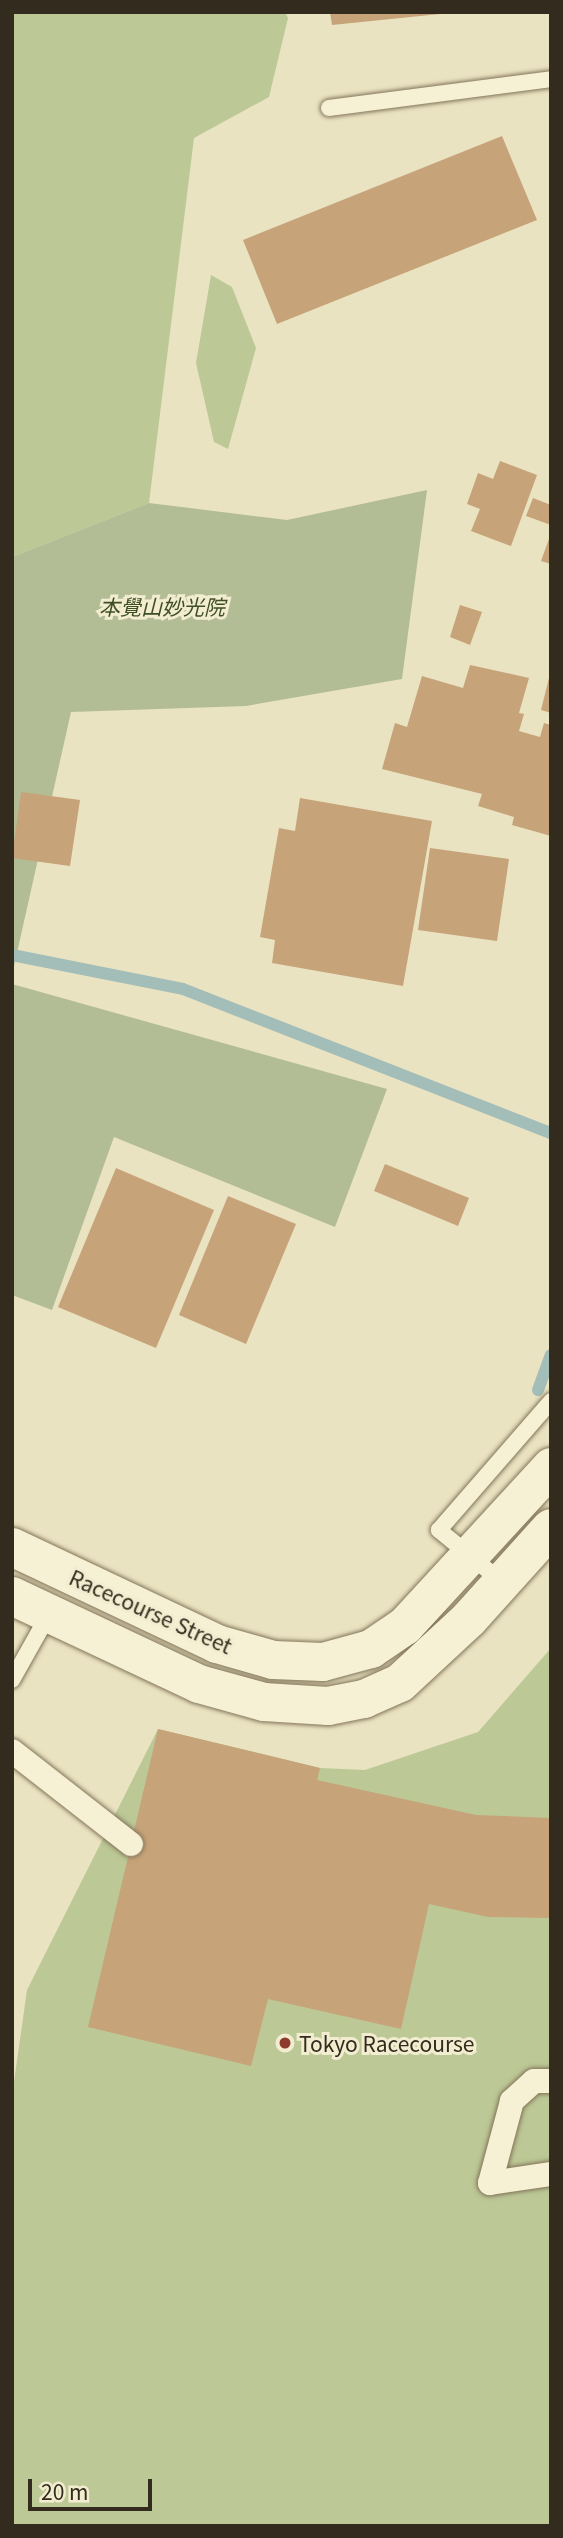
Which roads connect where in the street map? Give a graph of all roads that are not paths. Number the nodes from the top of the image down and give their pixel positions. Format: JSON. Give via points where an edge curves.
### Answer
{"nodes":[{"id":1,"x":551,"y":79,"type":"edge"},
{"id":2,"x":329,"y":108,"type":"dead end"},
{"id":3,"x":551,"y":1401,"type":"edge"},
{"id":4,"x":551,"y":1467,"type":"edge"},
{"id":5,"x":551,"y":1528,"type":"edge"},
{"id":6,"x":12,"y":1547,"type":"edge"},
{"id":7,"x":471,"y":1557,"type":"junction"},
{"id":8,"x":502,"y":1582,"type":"junction"},
{"id":9,"x":12,"y":1596,"type":"edge"},
{"id":10,"x":49,"y":1614,"type":"junction"},
{"id":11,"x":12,"y":1680,"type":"edge"},
{"id":12,"x":12,"y":1751,"type":"edge"},
{"id":13,"x":131,"y":1844,"type":"dead end"},
{"id":14,"x":551,"y":2081,"type":"edge"},
{"id":15,"x":551,"y":2174,"type":"edge"}],
"edges":[{"from":1,"to":2,"type":"lane"},
{"from":3,"to":7,"type":"lane","via":[[439,1530]]},
{"from":4,"to":7,"type":"street","name":"Racecourse Street"},
{"from":5,"to":8,"type":"street"},
{"from":6,"to":7,"type":"street","name":"Racecourse Street","via":[[217,1644],[273,1660],[323,1662],[371,1649],[405,1626]]},
{"from":7,"to":8,"type":"lane"},
{"from":8,"to":10,"type":"street","via":[[434,1655],[400,1682],[364,1699],[328,1706],[264,1702],[199,1684]]},
{"from":9,"to":10,"type":"street"},
{"from":10,"to":11,"type":"lane"},
{"from":12,"to":13,"type":"street"},
{"from":14,"to":15,"type":"street","via":[[534,2081],[512,2101],[490,2183]]}]}
